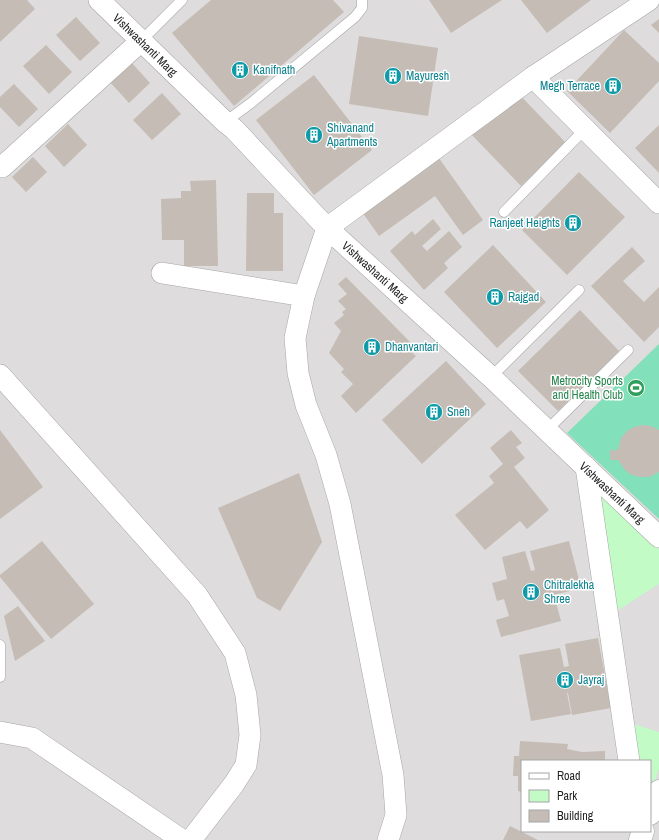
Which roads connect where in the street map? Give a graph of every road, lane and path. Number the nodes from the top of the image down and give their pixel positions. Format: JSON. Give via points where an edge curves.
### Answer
{"nodes":[{"id":1,"x":98,"y":0,"type":"edge"},
{"id":2,"x":182,"y":0,"type":"edge"},
{"id":3,"x":362,"y":0,"type":"edge"},
{"id":4,"x":649,"y":0,"type":"edge"},
{"id":5,"x":141,"y":41,"type":"junction"},
{"id":6,"x":533,"y":77,"type":"junction"},
{"id":7,"x":225,"y":122,"type":"junction"},
{"id":8,"x":585,"y":129,"type":"junction"},
{"id":9,"x":2,"y":167,"type":"dead end"},
{"id":10,"x":659,"y":203,"type":"edge"},
{"id":11,"x":504,"y":212,"type":"dead end"},
{"id":12,"x":327,"y":228,"type":"junction"},
{"id":13,"x":162,"y":273,"type":"dead end"},
{"id":14,"x":579,"y":290,"type":"dead end"},
{"id":15,"x":304,"y":296,"type":"junction"},
{"id":16,"x":628,"y":350,"type":"dead end"},
{"id":17,"x":0,"y":375,"type":"edge"},
{"id":18,"x":491,"y":377,"type":"junction"},
{"id":19,"x":547,"y":430,"type":"junction"},
{"id":20,"x":586,"y":467,"type":"junction"},
{"id":21,"x":659,"y":537,"type":"edge"},
{"id":22,"x":0,"y":645,"type":"edge"},
{"id":23,"x":0,"y":677,"type":"edge"},
{"id":24,"x":0,"y":732,"type":"edge"},
{"id":25,"x":629,"y":760,"type":"edge"},
{"id":26,"x":659,"y":791,"type":"edge"},
{"id":27,"x":651,"y":811,"type":"edge"},
{"id":28,"x":182,"y":840,"type":"edge"},
{"id":29,"x":191,"y":840,"type":"edge"},
{"id":30,"x":388,"y":840,"type":"edge"}],
"edges":[{"from":1,"to":5,"type":"street","name":"Vishwashanti Marg"},
{"from":2,"to":5,"type":"lane"},
{"from":3,"to":7,"type":"lane","via":[[362,8],[355,16]]},
{"from":4,"to":6,"type":"street"},
{"from":5,"to":7,"type":"street","name":"Vishwashanti Marg"},
{"from":5,"to":9,"type":"street"},
{"from":6,"to":8,"type":"street"},
{"from":6,"to":12,"type":"street"},
{"from":7,"to":12,"type":"street","name":"Vishwashanti Marg"},
{"from":8,"to":10,"type":"street"},
{"from":8,"to":11,"type":"lane"},
{"from":12,"to":15,"type":"street"},
{"from":12,"to":18,"type":"street","name":"Vishwashanti Marg"},
{"from":13,"to":15,"type":"street"},
{"from":14,"to":18,"type":"lane"},
{"from":15,"to":30,"type":"street","via":[[296,338],[298,373],[306,405],[326,455],[340,504],[393,775],[396,816]]},
{"from":16,"to":19,"type":"lane"},
{"from":17,"to":29,"type":"street","via":[[197,595],[235,653],[246,695],[250,735],[246,765]]},
{"from":18,"to":19,"type":"street","name":"Vishwashanti Marg"},
{"from":19,"to":20,"type":"street","name":"Vishwashanti Marg"},
{"from":20,"to":21,"type":"street","name":"Vishwashanti Marg"},
{"from":20,"to":25,"type":"street"},
{"from":22,"to":23,"type":"lane"},
{"from":24,"to":28,"type":"street","via":[[32,738]]},
{"from":26,"to":27,"type":"street"}]}
